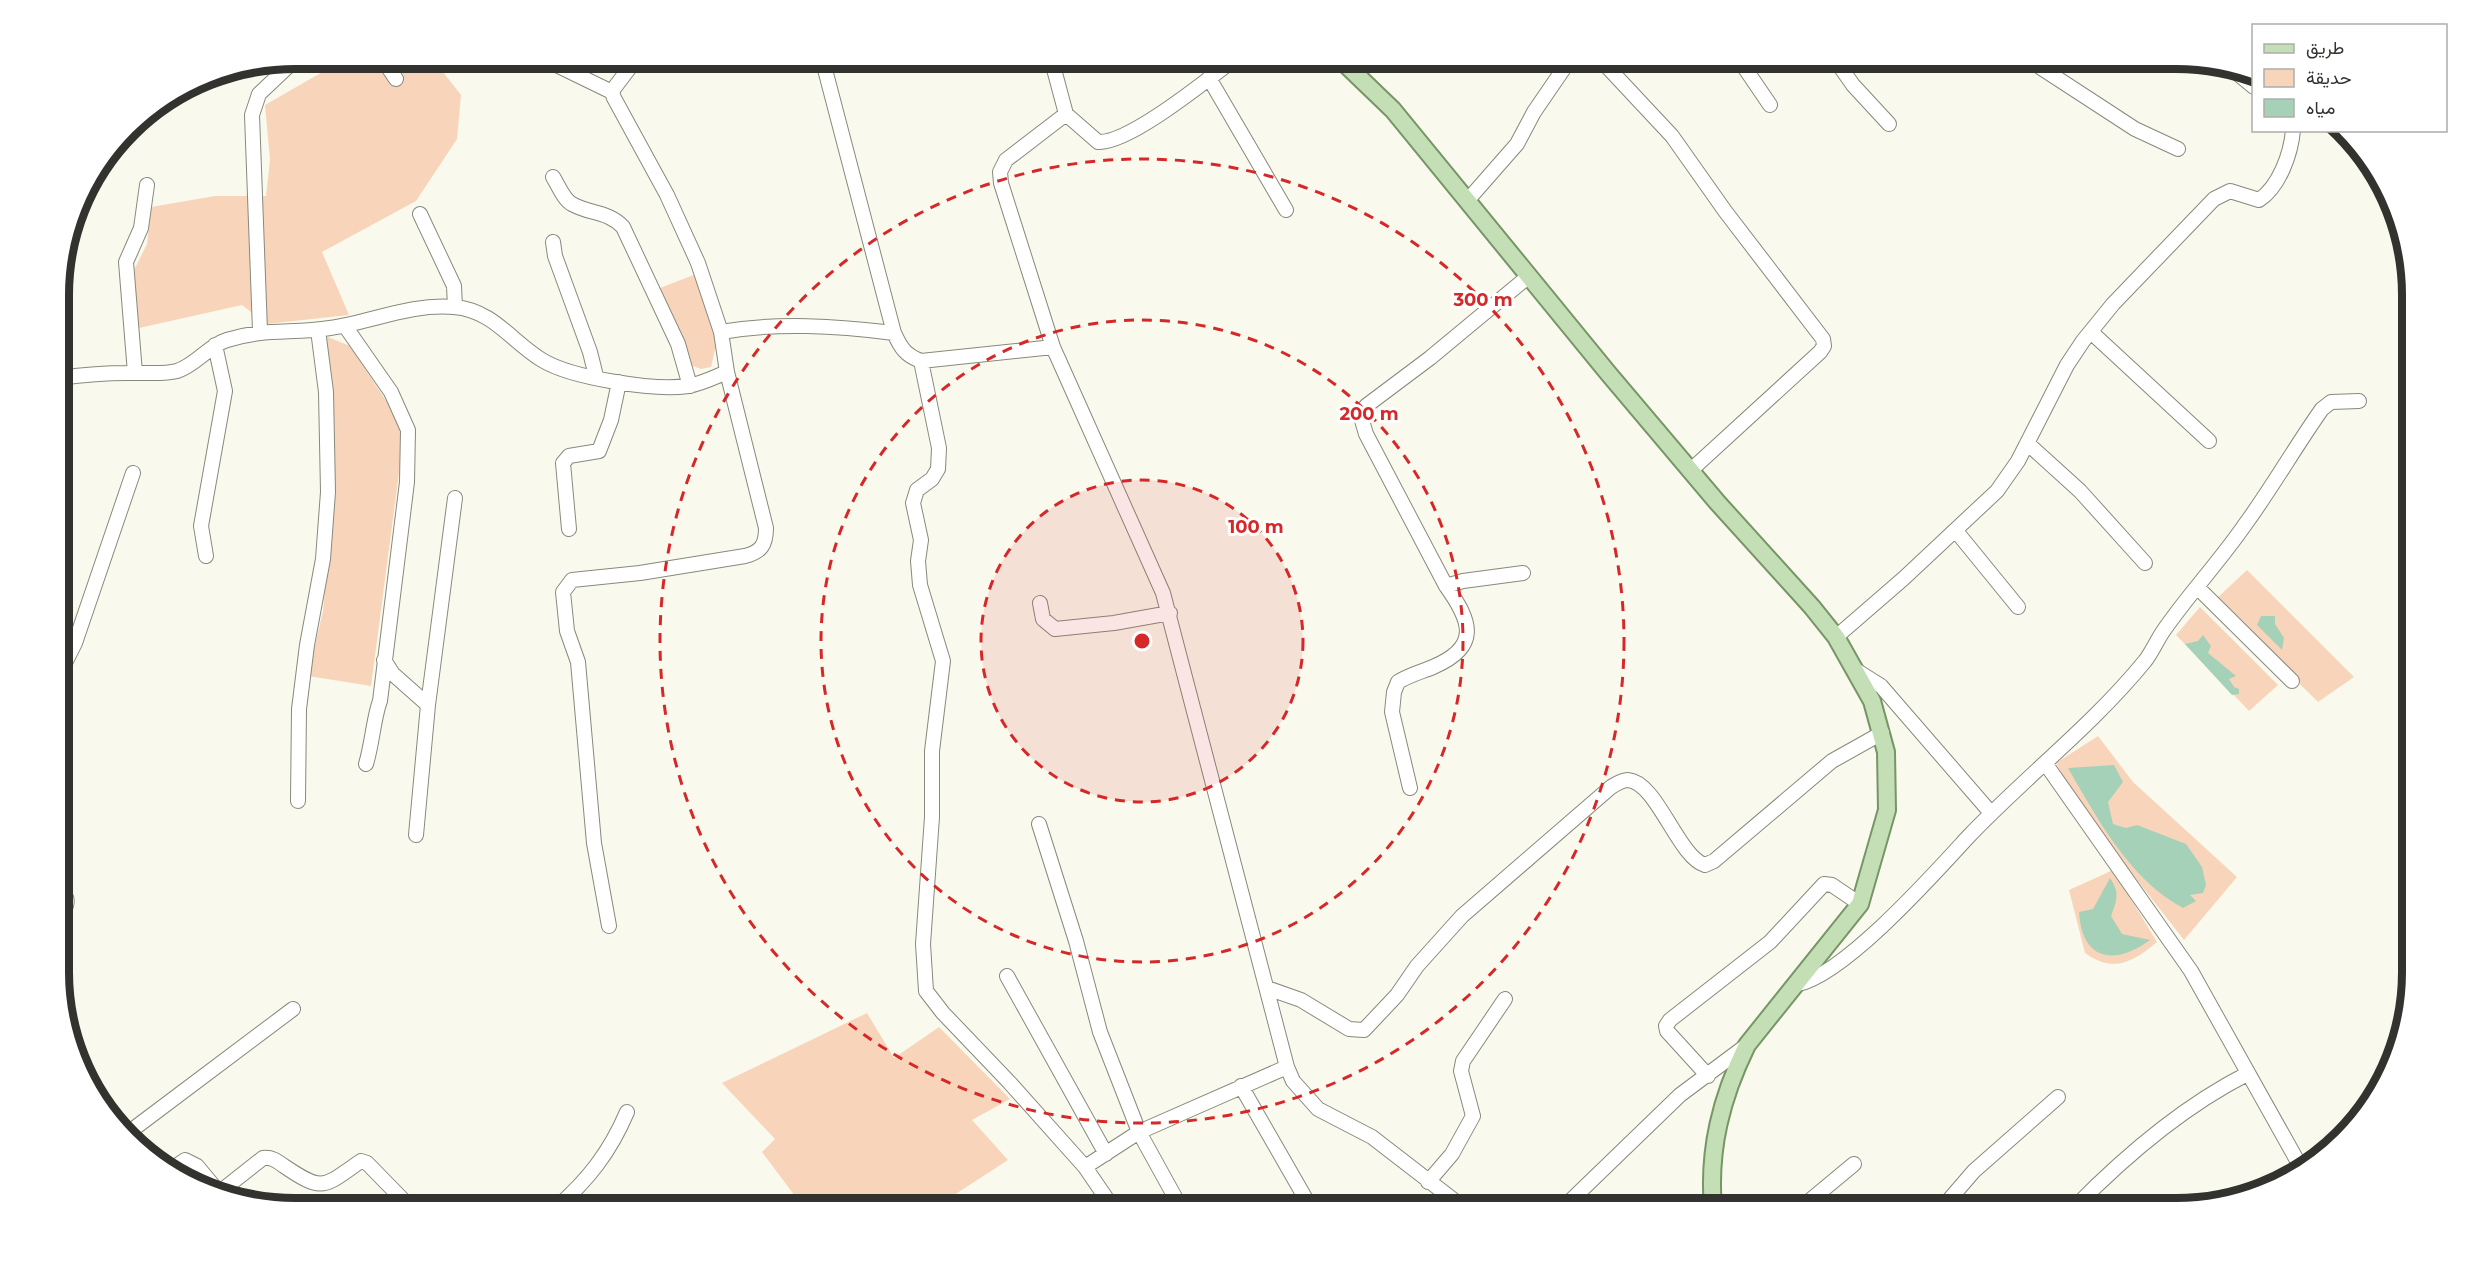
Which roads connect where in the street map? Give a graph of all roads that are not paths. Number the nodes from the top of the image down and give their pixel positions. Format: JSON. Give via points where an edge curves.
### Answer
{"nodes":[{"id":1,"x":285,"y":69,"type":"edge"},
{"id":2,"x":389,"y":69,"type":"edge"},
{"id":3,"x":565,"y":69,"type":"edge"},
{"id":4,"x":629,"y":69,"type":"edge"},
{"id":5,"x":825,"y":69,"type":"edge"},
{"id":6,"x":1054,"y":69,"type":"edge"},
{"id":7,"x":1221,"y":69,"type":"edge"},
{"id":8,"x":1350,"y":69,"type":"edge"},
{"id":9,"x":1563,"y":69,"type":"edge"},
{"id":10,"x":1609,"y":69,"type":"edge"},
{"id":11,"x":1745,"y":69,"type":"edge"},
{"id":12,"x":1842,"y":69,"type":"edge"},
{"id":13,"x":2043,"y":69,"type":"edge"},
{"id":14,"x":1209,"y":78,"type":"junction"},
{"id":15,"x":396,"y":79,"type":"dead end"},
{"id":16,"x":612,"y":92,"type":"junction"},
{"id":17,"x":1770,"y":105,"type":"dead end"},
{"id":18,"x":1066,"y":114,"type":"junction"},
{"id":19,"x":1888,"y":124,"type":"dead end"},
{"id":20,"x":2292,"y":132,"type":"edge"},
{"id":21,"x":2178,"y":149,"type":"dead end"},
{"id":22,"x":553,"y":177,"type":"dead end"},
{"id":23,"x":147,"y":185,"type":"dead end"},
{"id":24,"x":1467,"y":201,"type":"junction"},
{"id":25,"x":1286,"y":210,"type":"dead end"},
{"id":26,"x":420,"y":214,"type":"dead end"},
{"id":27,"x":554,"y":242,"type":"dead end"},
{"id":28,"x":1528,"y":276,"type":"junction"},
{"id":29,"x":455,"y":307,"type":"junction"},
{"id":30,"x":345,"y":326,"type":"junction"},
{"id":31,"x":318,"y":330,"type":"junction"},
{"id":32,"x":260,"y":331,"type":"junction"},
{"id":33,"x":721,"y":332,"type":"junction"},
{"id":34,"x":2091,"y":332,"type":"junction"},
{"id":35,"x":894,"y":333,"type":"junction"},
{"id":36,"x":215,"y":345,"type":"junction"},
{"id":37,"x":1053,"y":347,"type":"junction"},
{"id":38,"x":921,"y":361,"type":"junction"},
{"id":39,"x":727,"y":372,"type":"junction"},
{"id":40,"x":135,"y":373,"type":"junction"},
{"id":41,"x":596,"y":376,"type":"junction"},
{"id":42,"x":69,"y":377,"type":"edge"},
{"id":43,"x":619,"y":382,"type":"junction"},
{"id":44,"x":690,"y":386,"type":"junction"},
{"id":45,"x":2359,"y":401,"type":"dead end"},
{"id":46,"x":2209,"y":441,"type":"dead end"},
{"id":47,"x":2027,"y":443,"type":"junction"},
{"id":48,"x":1690,"y":471,"type":"junction"},
{"id":49,"x":133,"y":473,"type":"dead end"},
{"id":50,"x":455,"y":498,"type":"dead end"},
{"id":51,"x":569,"y":529,"type":"dead end"},
{"id":52,"x":1956,"y":531,"type":"junction"},
{"id":53,"x":206,"y":556,"type":"dead end"},
{"id":54,"x":2145,"y":563,"type":"dead end"},
{"id":55,"x":1523,"y":573,"type":"dead end"},
{"id":56,"x":1446,"y":586,"type":"junction"},
{"id":57,"x":2198,"y":588,"type":"junction"},
{"id":58,"x":1040,"y":603,"type":"dead end"},
{"id":59,"x":2018,"y":607,"type":"dead end"},
{"id":60,"x":1170,"y":613,"type":"junction"},
{"id":61,"x":1836,"y":638,"type":"junction"},
{"id":62,"x":69,"y":655,"type":"edge"},
{"id":63,"x":384,"y":660,"type":"junction"},
{"id":64,"x":1854,"y":669,"type":"junction"},
{"id":65,"x":2292,"y":681,"type":"dead end"},
{"id":66,"x":428,"y":705,"type":"junction"},
{"id":67,"x":1882,"y":733,"type":"junction"},
{"id":68,"x":2045,"y":763,"type":"junction"},
{"id":69,"x":366,"y":764,"type":"dead end"},
{"id":70,"x":1410,"y":788,"type":"dead end"},
{"id":71,"x":298,"y":801,"type":"dead end"},
{"id":72,"x":1991,"y":813,"type":"junction"},
{"id":73,"x":1040,"y":824,"type":"dead end"},
{"id":74,"x":417,"y":835,"type":"dead end"},
{"id":75,"x":1860,"y":904,"type":"junction"},
{"id":76,"x":609,"y":926,"type":"dead end"},
{"id":77,"x":1007,"y":976,"type":"dead end"},
{"id":78,"x":1798,"y":984,"type":"junction"},
{"id":79,"x":1267,"y":988,"type":"junction"},
{"id":80,"x":1505,"y":999,"type":"dead end"},
{"id":81,"x":293,"y":1010,"type":"dead end"},
{"id":82,"x":1747,"y":1045,"type":"junction"},
{"id":83,"x":1287,"y":1067,"type":"junction"},
{"id":84,"x":2247,"y":1074,"type":"junction"},
{"id":85,"x":1708,"y":1076,"type":"junction"},
{"id":86,"x":1241,"y":1086,"type":"junction"},
{"id":87,"x":2058,"y":1097,"type":"dead end"},
{"id":88,"x":627,"y":1112,"type":"dead end"},
{"id":89,"x":133,"y":1129,"type":"edge"},
{"id":90,"x":1139,"y":1132,"type":"junction"},
{"id":91,"x":1106,"y":1154,"type":"junction"},
{"id":92,"x":2298,"y":1162,"type":"edge"},
{"id":93,"x":1854,"y":1164,"type":"dead end"},
{"id":94,"x":177,"y":1165,"type":"edge"},
{"id":95,"x":1085,"y":1167,"type":"junction"},
{"id":96,"x":211,"y":1182,"type":"edge"},
{"id":97,"x":1428,"y":1182,"type":"junction"},
{"id":98,"x":225,"y":1187,"type":"edge"},
{"id":99,"x":401,"y":1198,"type":"edge"},
{"id":100,"x":568,"y":1198,"type":"edge"},
{"id":101,"x":1106,"y":1198,"type":"edge"},
{"id":102,"x":1175,"y":1198,"type":"edge"},
{"id":103,"x":1305,"y":1198,"type":"edge"},
{"id":104,"x":1449,"y":1198,"type":"edge"},
{"id":105,"x":1573,"y":1198,"type":"edge"},
{"id":106,"x":1713,"y":1198,"type":"edge"},
{"id":107,"x":1813,"y":1198,"type":"edge"},
{"id":108,"x":1951,"y":1198,"type":"edge"},
{"id":109,"x":2085,"y":1198,"type":"edge"}],
"edges":[{"from":1,"to":32,"type":"street","via":[[259,94],[252,115]]},
{"from":2,"to":15,"type":"street"},
{"from":3,"to":16,"type":"street"},
{"from":4,"to":16,"type":"street"},
{"from":5,"to":35,"type":"street"},
{"from":6,"to":18,"type":"street"},
{"from":7,"to":14,"type":"street"},
{"from":8,"to":24,"type":"main road","via":[[1393,110]]},
{"from":9,"to":24,"type":"street","via":[[1517,144]]},
{"from":10,"to":48,"type":"street","via":[[1672,136],[1823,339],[1820,352]]},
{"from":11,"to":17,"type":"street"},
{"from":12,"to":19,"type":"street"},
{"from":13,"to":21,"type":"street","via":[[2135,129]]},
{"from":14,"to":18,"type":"street","via":[[1156,116],[1106,142],[1091,138]]},
{"from":14,"to":25,"type":"street"},
{"from":16,"to":33,"type":"street","via":[[668,195],[698,263]]},
{"from":18,"to":37,"type":"street","via":[[1006,160],[1000,172]]},
{"from":20,"to":34,"type":"street","via":[[2282,171],[2264,196],[2259,200],[2230,191],[2214,199]]},
{"from":22,"to":44,"type":"street","via":[[571,204],[606,214],[623,227],[678,344]]},
{"from":23,"to":40,"type":"street","via":[[141,228],[126,262]]},
{"from":24,"to":28,"type":"main road"},
{"from":26,"to":29,"type":"street","via":[[454,286]]},
{"from":27,"to":41,"type":"street","via":[[555,256]]},
{"from":28,"to":48,"type":"main road"},
{"from":28,"to":56,"type":"street","via":[[1362,412],[1366,434]]},
{"from":29,"to":30,"type":"street","via":[[386,314]]},
{"from":29,"to":41,"type":"street","via":[[478,312],[496,322],[542,360]]},
{"from":30,"to":31,"type":"street"},
{"from":30,"to":63,"type":"street","via":[[391,392],[408,430],[407,482]]},
{"from":31,"to":32,"type":"street"},
{"from":31,"to":71,"type":"street","via":[[326,392],[328,492],[323,559],[299,709]]},
{"from":32,"to":36,"type":"street"},
{"from":33,"to":35,"type":"street","via":[[805,327]]},
{"from":33,"to":39,"type":"street"},
{"from":34,"to":46,"type":"street"},
{"from":34,"to":47,"type":"street","via":[[2067,365]]},
{"from":35,"to":38,"type":"street","via":[[901,349]]},
{"from":36,"to":40,"type":"street","via":[[182,369]]},
{"from":36,"to":53,"type":"street","via":[[225,391],[201,526]]},
{"from":37,"to":38,"type":"street"},
{"from":37,"to":60,"type":"street","via":[[1125,503]]},
{"from":38,"to":95,"type":"street","via":[[939,458],[933,479],[917,490],[913,503],[921,540],[920,585],[943,661],[932,751],[932,817],[923,944],[926,991]]},
{"from":39,"to":44,"type":"street"},
{"from":39,"to":76,"type":"street","via":[[766,528],[763,547],[745,556],[572,580],[563,592],[567,630],[578,662],[594,843]]},
{"from":40,"to":42,"type":"street"},
{"from":41,"to":43,"type":"street"},
{"from":43,"to":44,"type":"street"},
{"from":43,"to":51,"type":"street","via":[[600,451],[568,456],[563,463]]},
{"from":45,"to":57,"type":"street","via":[[2331,402],[2322,409],[2246,524]]},
{"from":47,"to":52,"type":"street","via":[[1997,490]]},
{"from":47,"to":54,"type":"street","via":[[2080,491]]},
{"from":48,"to":61,"type":"main road"},
{"from":49,"to":62,"type":"street"},
{"from":50,"to":66,"type":"street"},
{"from":52,"to":59,"type":"street"},
{"from":52,"to":61,"type":"street"},
{"from":55,"to":56,"type":"street"},
{"from":56,"to":70,"type":"street","via":[[1468,623],[1462,648],[1454,657],[1398,682],[1394,692],[1392,712]]},
{"from":57,"to":65,"type":"street"},
{"from":57,"to":68,"type":"street","via":[[2146,660]]},
{"from":58,"to":60,"type":"street","via":[[1043,619],[1055,628]]},
{"from":60,"to":79,"type":"street"},
{"from":61,"to":64,"type":"main road"},
{"from":63,"to":66,"type":"street","via":[[393,674]]},
{"from":63,"to":69,"type":"street","via":[[377,720]]},
{"from":64,"to":67,"type":"main road","via":[[1872,701]]},
{"from":64,"to":72,"type":"street","via":[[1881,686]]},
{"from":66,"to":74,"type":"street"},
{"from":67,"to":75,"type":"main road","via":[[1887,810]]},
{"from":67,"to":79,"type":"street","via":[[1832,761],[1705,865],[1688,854],[1662,810],[1637,783],[1624,780],[1611,787],[1462,916],[1364,1030],[1349,1029],[1301,1000]]},
{"from":68,"to":72,"type":"street"},
{"from":68,"to":84,"type":"street","via":[[2191,971]]},
{"from":72,"to":78,"type":"street","via":[[1864,942],[1812,981]]},
{"from":73,"to":90,"type":"street","via":[[1100,1032]]},
{"from":75,"to":78,"type":"main road"},
{"from":75,"to":85,"type":"street","via":[[1832,885],[1824,884],[1770,942],[1670,1020],[1667,1031]]},
{"from":77,"to":91,"type":"street"},
{"from":78,"to":82,"type":"main road"},
{"from":79,"to":83,"type":"street"},
{"from":80,"to":97,"type":"street","via":[[1463,1061],[1461,1071],[1473,1116],[1452,1154]]},
{"from":81,"to":89,"type":"street"},
{"from":82,"to":85,"type":"street"},
{"from":82,"to":106,"type":"main road","via":[[1727,1090],[1715,1132]]},
{"from":83,"to":86,"type":"street"},
{"from":83,"to":97,"type":"street","via":[[1293,1081],[1318,1109],[1372,1137]]},
{"from":84,"to":92,"type":"street"},
{"from":84,"to":109,"type":"street","via":[[2215,1091],[2140,1146]]},
{"from":85,"to":105,"type":"street","via":[[1680,1095]]},
{"from":86,"to":90,"type":"street"},
{"from":86,"to":103,"type":"street"},
{"from":87,"to":108,"type":"street","via":[[1974,1171]]},
{"from":88,"to":100,"type":"street","via":[[603,1160]]},
{"from":90,"to":91,"type":"street"},
{"from":90,"to":102,"type":"street"},
{"from":91,"to":95,"type":"street"},
{"from":93,"to":107,"type":"street"},
{"from":94,"to":96,"type":"street","via":[[185,1160],[192,1162]]},
{"from":95,"to":101,"type":"street"},
{"from":97,"to":104,"type":"street"},
{"from":98,"to":99,"type":"street","via":[[263,1158],[275,1160],[310,1183],[321,1185],[361,1161]]}]}
